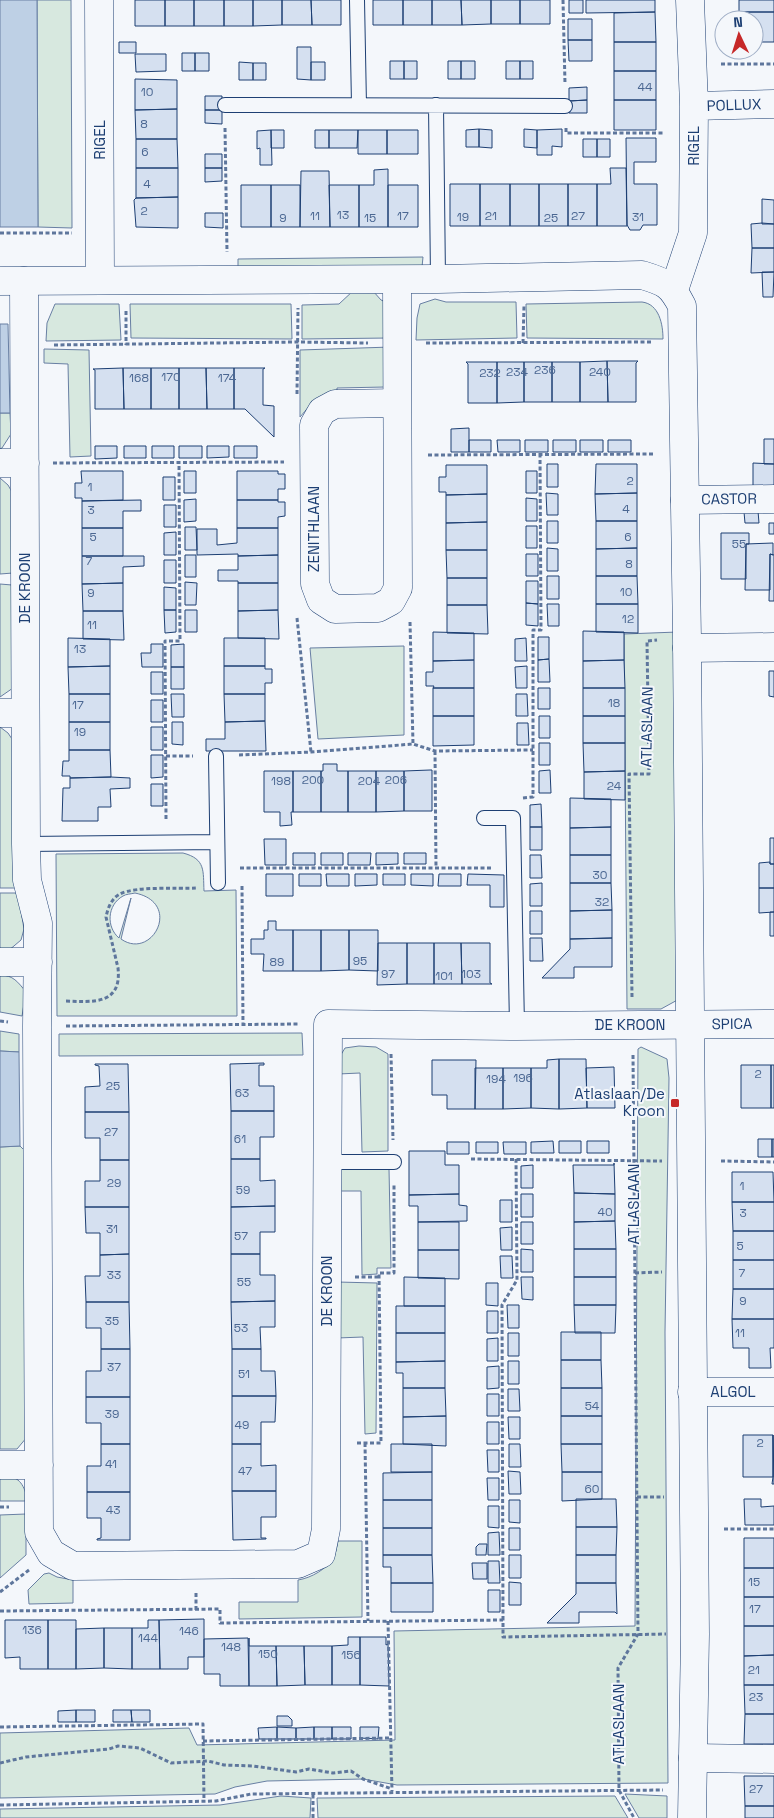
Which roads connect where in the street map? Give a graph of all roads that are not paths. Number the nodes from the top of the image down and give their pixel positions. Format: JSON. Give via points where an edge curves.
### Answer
{"nodes":[{"id":1,"x":99,"y":0,"type":"edge"},
{"id":2,"x":357,"y":0,"type":"edge"},
{"id":3,"x":690,"y":0,"type":"edge"},
{"id":4,"x":774,"y":104,"type":"edge"},
{"id":5,"x":225,"y":105,"type":"road end"},
{"id":6,"x":359,"y":105,"type":"junction"},
{"id":7,"x":436,"y":105,"type":"junction"},
{"id":8,"x":565,"y":106,"type":"road end"},
{"id":9,"x":694,"y":106,"type":"junction"},
{"id":10,"x":438,"y":279,"type":"junction"},
{"id":11,"x":100,"y":280,"type":"junction"},
{"id":12,"x":397,"y":280,"type":"junction"},
{"id":13,"x":12,"y":281,"type":"edge"},
{"id":14,"x":674,"y":290,"type":"junction"},
{"id":15,"x":396,"y":403,"type":"junction"},
{"id":16,"x":12,"y":463,"type":"edge"},
{"id":17,"x":774,"y":499,"type":"edge"},
{"id":18,"x":685,"y":500,"type":"junction"},
{"id":19,"x":687,"y":644,"type":"junction"},
{"id":20,"x":774,"y":647,"type":"edge"},
{"id":21,"x":13,"y":713,"type":"edge"},
{"id":22,"x":216,"y":756,"type":"road end"},
{"id":23,"x":484,"y":818,"type":"dead end"},
{"id":24,"x":217,"y":842,"type":"junction"},
{"id":25,"x":26,"y":844,"type":"junction"},
{"id":26,"x":218,"y":883,"type":"road end"},
{"id":27,"x":0,"y":962,"type":"edge"},
{"id":28,"x":38,"y":962,"type":"junction"},
{"id":29,"x":774,"y":1024,"type":"edge"},
{"id":30,"x":690,"y":1025,"type":"junction"},
{"id":31,"x":517,"y":1026,"type":"junction"},
{"id":32,"x":327,"y":1162,"type":"junction"},
{"id":33,"x":394,"y":1162,"type":"road end"},
{"id":34,"x":692,"y":1392,"type":"junction"},
{"id":35,"x":774,"y":1392,"type":"edge"},
{"id":36,"x":0,"y":1465,"type":"edge"},
{"id":37,"x":39,"y":1465,"type":"junction"},
{"id":38,"x":693,"y":1758,"type":"junction"},
{"id":39,"x":774,"y":1759,"type":"edge"},
{"id":40,"x":692,"y":1818,"type":"edge"}],
"edges":[{"from":1,"to":11,"type":"street","name":"RIGEL"},
{"from":2,"to":6,"type":"lane"},
{"from":3,"to":9,"type":"street","name":"RIGEL"},
{"from":4,"to":9,"type":"street","name":"POLLUX"},
{"from":5,"to":6,"type":"lane"},
{"from":6,"to":7,"type":"lane"},
{"from":7,"to":8,"type":"lane"},
{"from":7,"to":10,"type":"lane"},
{"from":9,"to":14,"type":"street","name":"RIGEL","via":[[693,233]]},
{"from":10,"to":12,"type":"street"},
{"from":10,"to":14,"type":"street","via":[[642,275],[659,280]]},
{"from":11,"to":12,"type":"street"},
{"from":11,"to":13,"type":"street"},
{"from":12,"to":15,"type":"street"},
{"from":13,"to":16,"type":"street","name":"DE KROON","via":[[24,345]]},
{"from":14,"to":18,"type":"street","via":[[682,306]]},
{"from":15,"to":15,"type":"street","name":"ZENITHLAAN","via":[[334,404],[322,411],[314,425],[315,584],[321,600],[335,609],[378,608],[391,601],[398,588]]},
{"from":16,"to":21,"type":"street","name":"DE KROON"},
{"from":17,"to":18,"type":"street","name":"CASTOR"},
{"from":18,"to":19,"type":"street"},
{"from":19,"to":20,"type":"street"},
{"from":19,"to":30,"type":"street"},
{"from":21,"to":25,"type":"street","name":"DE KROON"},
{"from":22,"to":24,"type":"lane"},
{"from":23,"to":31,"type":"lane","via":[[513,818]]},
{"from":24,"to":25,"type":"lane"},
{"from":24,"to":26,"type":"lane"},
{"from":25,"to":28,"type":"street","name":"DE KROON","via":[[27,880],[38,923]]},
{"from":27,"to":28,"type":"street"},
{"from":28,"to":37,"type":"street","name":"DE KROON"},
{"from":29,"to":30,"type":"street","name":"SPICA"},
{"from":30,"to":31,"type":"street","name":"DE KROON"},
{"from":30,"to":34,"type":"street"},
{"from":31,"to":32,"type":"street","name":"DE KROON","via":[[328,1024]]},
{"from":32,"to":33,"type":"lane"},
{"from":32,"to":37,"type":"street","name":"DE KROON","via":[[326,1530],[321,1554],[298,1564],[73,1566],[51,1553],[39,1532]]},
{"from":34,"to":35,"type":"street","name":"ALGOL"},
{"from":34,"to":38,"type":"street"},
{"from":36,"to":37,"type":"street"},
{"from":38,"to":39,"type":"street"},
{"from":38,"to":40,"type":"street"}]}
